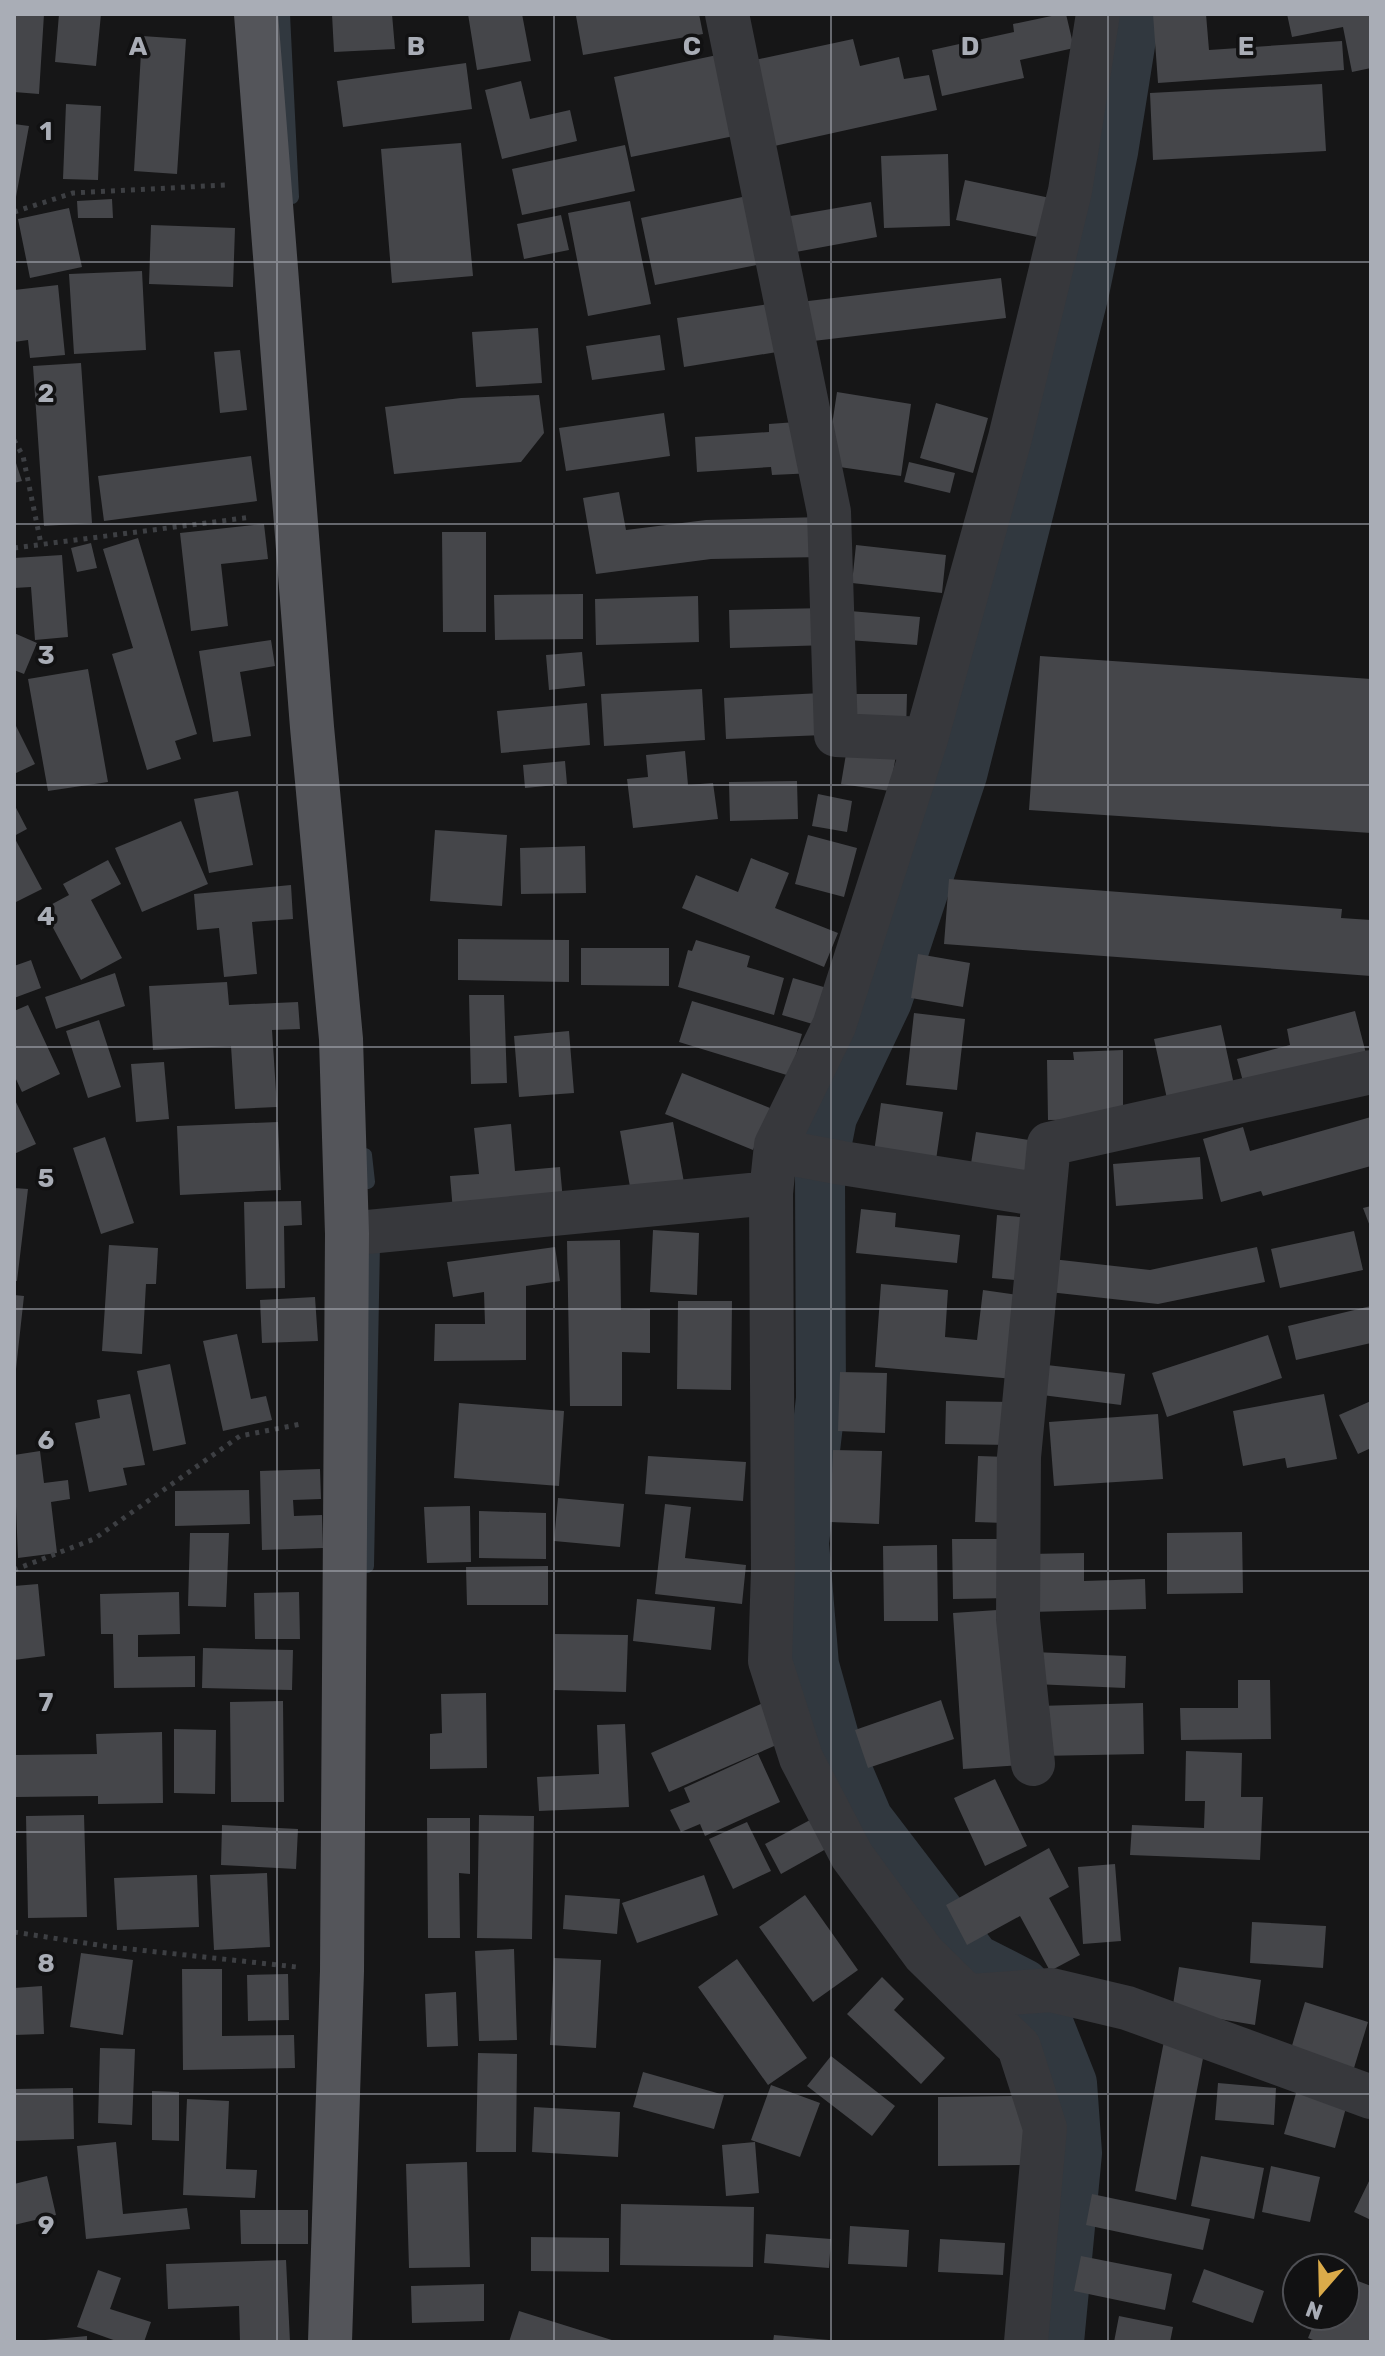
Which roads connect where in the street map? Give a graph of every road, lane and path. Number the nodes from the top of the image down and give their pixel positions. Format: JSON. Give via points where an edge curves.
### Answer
{"nodes":[{"id":1,"x":256,"y":14,"type":"edge"},
{"id":2,"x":727,"y":14,"type":"edge"},
{"id":3,"x":1098,"y":14,"type":"edge"},
{"id":4,"x":271,"y":182,"type":"junction"},
{"id":5,"x":14,"y":212,"type":"edge"},
{"id":6,"x":14,"y":440,"type":"edge"},
{"id":7,"x":297,"y":511,"type":"junction"},
{"id":8,"x":41,"y":544,"type":"junction"},
{"id":9,"x":14,"y":548,"type":"edge"},
{"id":10,"x":926,"y":739,"type":"junction"},
{"id":11,"x":1371,"y":1072,"type":"edge"},
{"id":12,"x":787,"y":1150,"type":"junction"},
{"id":13,"x":771,"y":1193,"type":"junction"},
{"id":14,"x":1043,"y":1195,"type":"junction"},
{"id":15,"x":347,"y":1234,"type":"junction"},
{"id":16,"x":346,"y":1415,"type":"junction"},
{"id":17,"x":14,"y":1570,"type":"edge"},
{"id":18,"x":1033,"y":1764,"type":"dead end"},
{"id":19,"x":14,"y":1932,"type":"edge"},
{"id":20,"x":342,"y":1971,"type":"junction"},
{"id":21,"x":985,"y":1995,"type":"junction"},
{"id":22,"x":1371,"y":2097,"type":"edge"},
{"id":23,"x":330,"y":2342,"type":"edge"},
{"id":24,"x":1026,"y":2342,"type":"edge"}],
"edges":[{"from":1,"to":4,"type":"main road"},
{"from":2,"to":10,"type":"street","via":[[829,512],[836,735]]},
{"from":3,"to":10,"type":"street","via":[[1066,207],[1010,438]]},
{"from":4,"to":5,"type":"path","via":[[73,193]]},
{"from":4,"to":7,"type":"main road"},
{"from":6,"to":8,"type":"path","via":[[23,456]]},
{"from":7,"to":8,"type":"path"},
{"from":7,"to":15,"type":"main road","via":[[341,1039]]},
{"from":8,"to":9,"type":"path"},
{"from":10,"to":12,"type":"street","via":[[834,1026]]},
{"from":11,"to":14,"type":"street","via":[[1049,1144]]},
{"from":12,"to":13,"type":"street"},
{"from":12,"to":14,"type":"street"},
{"from":13,"to":15,"type":"street"},
{"from":13,"to":21,"type":"street","via":[[770,1661],[801,1758],[852,1856],[924,1954]]},
{"from":14,"to":18,"type":"street","via":[[1019,1457],[1018,1619]]},
{"from":15,"to":16,"type":"main road"},
{"from":16,"to":17,"type":"path","via":[[240,1436],[94,1539]]},
{"from":16,"to":20,"type":"main road"},
{"from":19,"to":20,"type":"path"},
{"from":20,"to":23,"type":"main road"},
{"from":21,"to":22,"type":"street","via":[[1051,1990],[1127,2008]]},
{"from":21,"to":24,"type":"street","via":[[1019,2047],[1045,2128]]}]}
